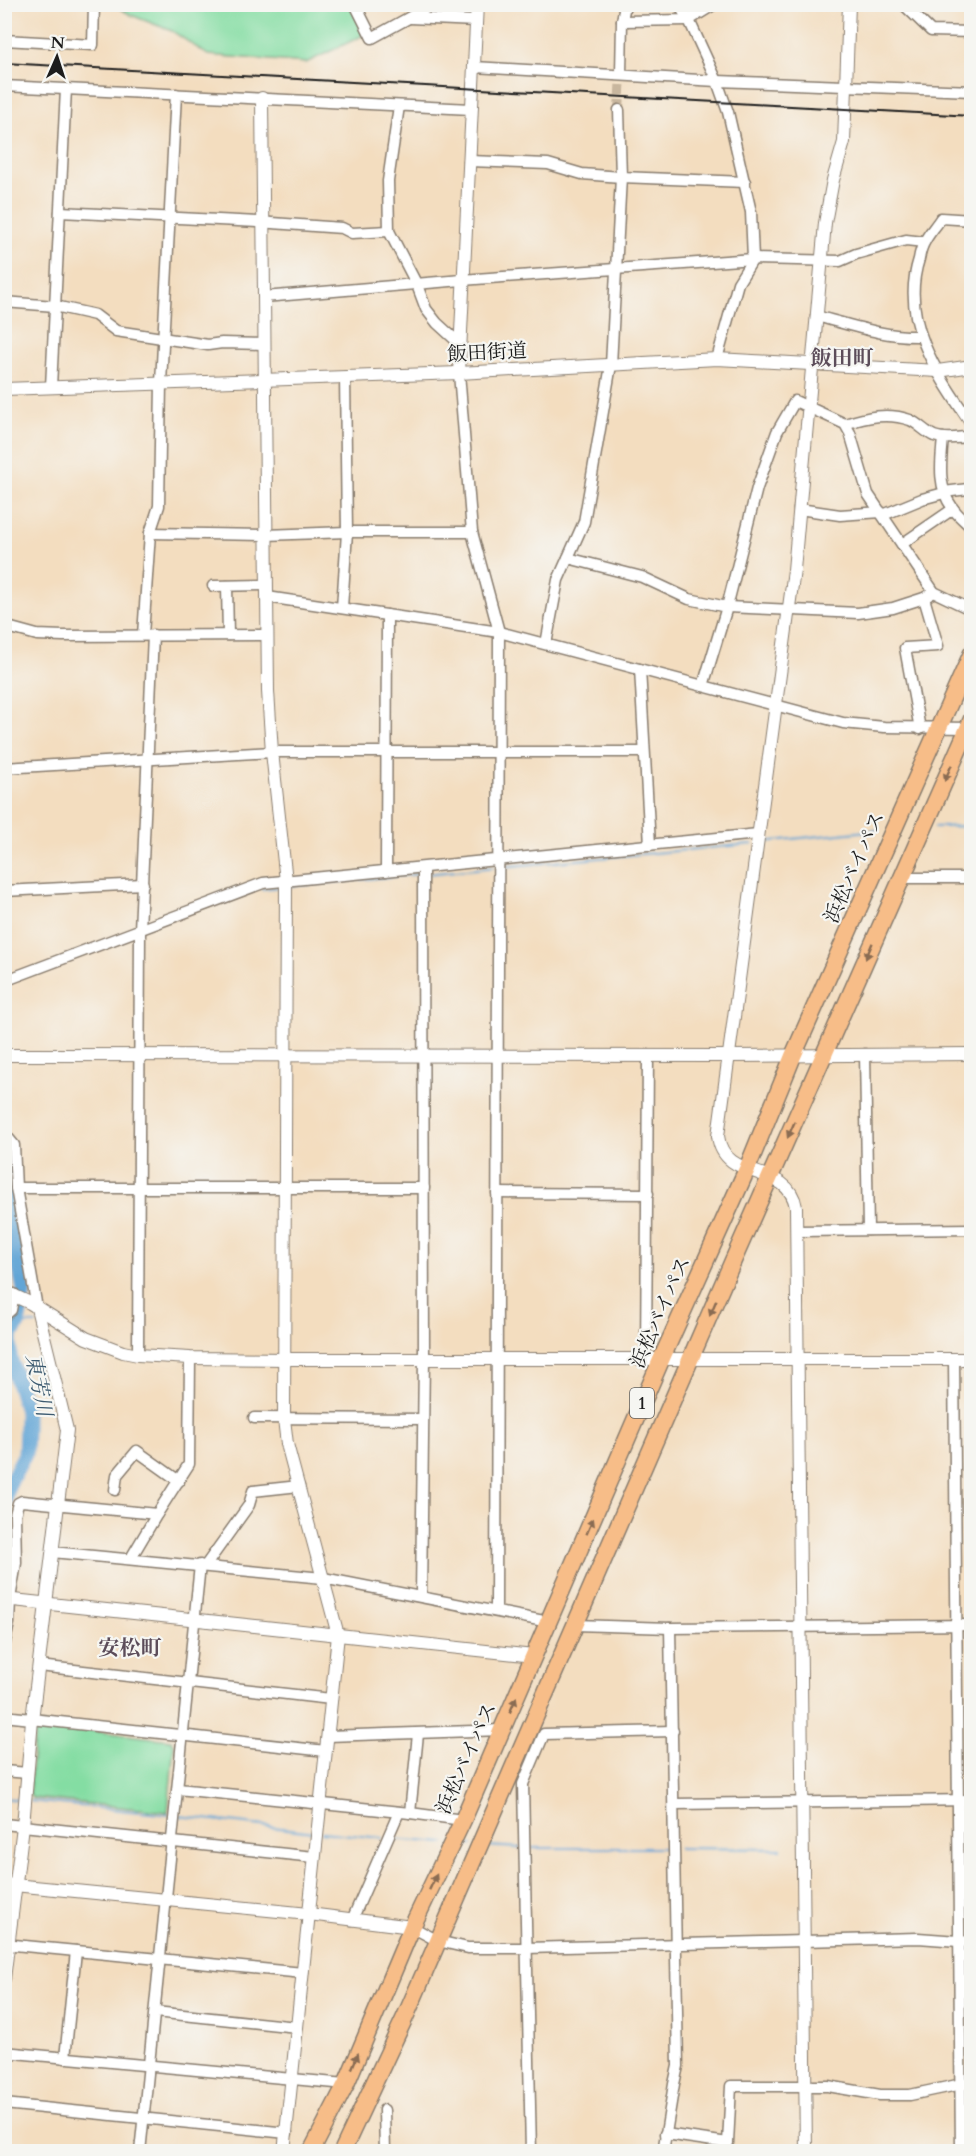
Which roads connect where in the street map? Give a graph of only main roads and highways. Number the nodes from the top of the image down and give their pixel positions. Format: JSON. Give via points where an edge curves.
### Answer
{"nodes":[{"id":1,"x":972,"y":653,"type":"edge"},
{"id":2,"x":970,"y":725,"type":"edge"},
{"id":3,"x":311,"y":2151,"type":"edge"},
{"id":4,"x":342,"y":2151,"type":"edge"}],
"edges":[{"from":3,"to":1,"type":"highway","name":"浜松バイパス","number":"1","one_way":true,"via":[[346,2084],[549,1622],[654,1360],[747,1169],[793,1056]]},
{"from":2,"to":4,"type":"highway","number":"1","one_way":true,"via":[[406,2015]]}]}
